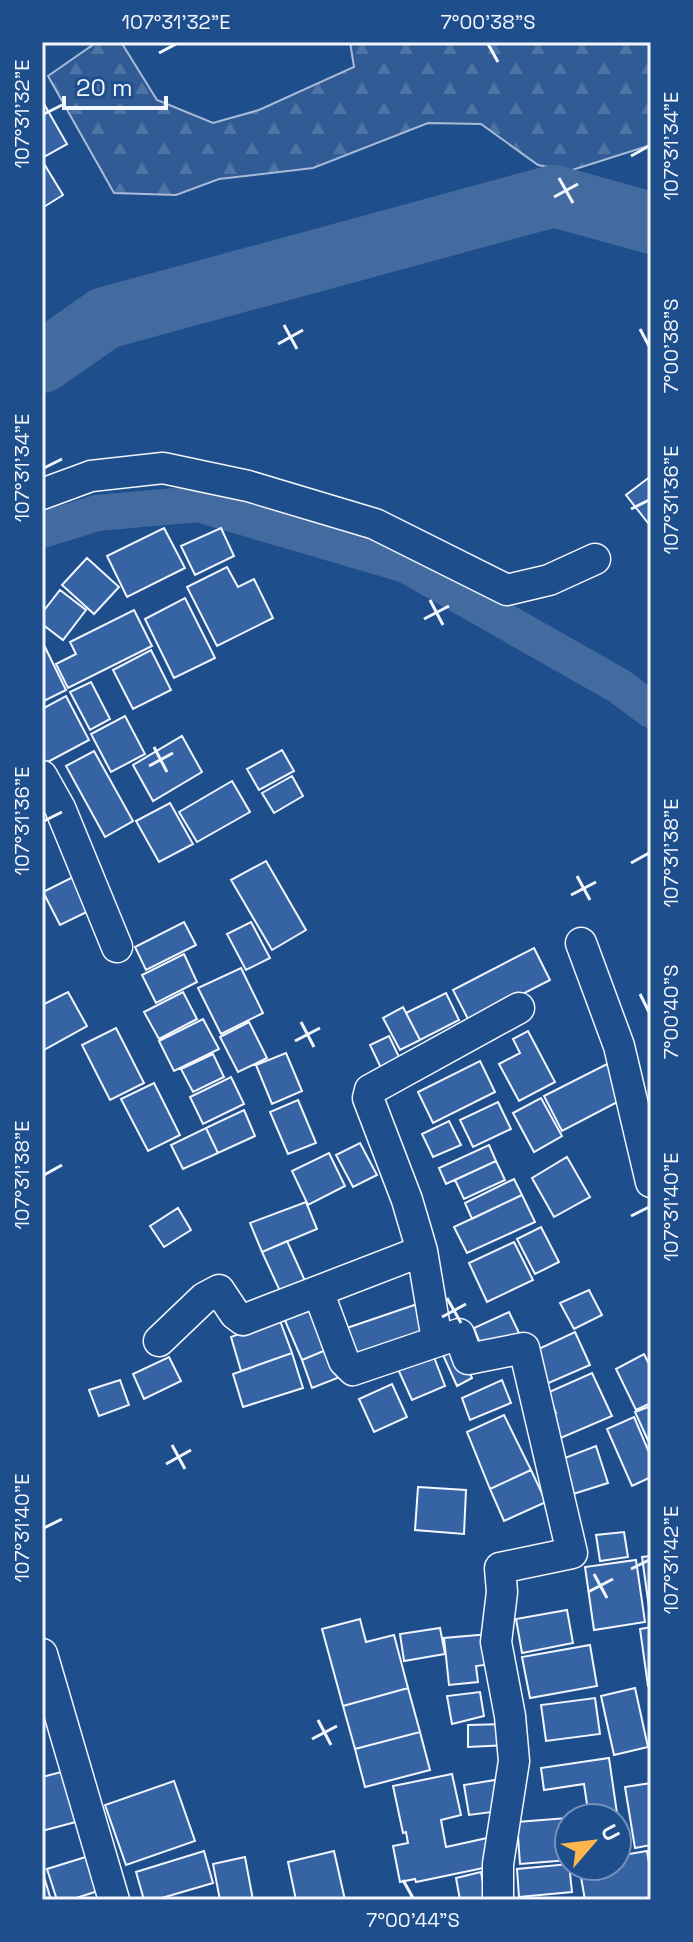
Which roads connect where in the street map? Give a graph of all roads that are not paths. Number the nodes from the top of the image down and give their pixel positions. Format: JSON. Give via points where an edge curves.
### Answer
{"nodes":[{"id":1,"x":42,"y":494,"type":"edge"},
{"id":2,"x":595,"y":559,"type":"dead end"},
{"id":3,"x":42,"y":776,"type":"edge"},
{"id":4,"x":581,"y":943,"type":"dead end"},
{"id":5,"x":117,"y":947,"type":"dead end"},
{"id":6,"x":519,"y":1008,"type":"dead end"},
{"id":7,"x":651,"y":1182,"type":"edge"},
{"id":8,"x":422,"y":1251,"type":"junction"},
{"id":9,"x":318,"y":1291,"type":"junction"},
{"id":10,"x":437,"y":1340,"type":"junction"},
{"id":11,"x":159,"y":1341,"type":"dead end"},
{"id":12,"x":42,"y":1654,"type":"edge"},
{"id":13,"x":114,"y":1900,"type":"edge"},
{"id":14,"x":498,"y":1900,"type":"edge"}],
"edges":[{"from":1,"to":2,"type":"street","via":[[91,476],[163,468],[248,486],[375,524],[507,590],[549,580]]},
{"from":3,"to":5,"type":"street"},
{"from":4,"to":7,"type":"street","via":[[619,1046]]},
{"from":6,"to":8,"type":"street","via":[[370,1090],[368,1098]]},
{"from":8,"to":9,"type":"street"},
{"from":8,"to":10,"type":"street"},
{"from":9,"to":10,"type":"street","via":[[344,1361],[353,1370]]},
{"from":9,"to":11,"type":"street","via":[[243,1320],[219,1290]]},
{"from":10,"to":14,"type":"street","via":[[459,1334],[468,1359],[524,1348],[572,1553],[500,1568],[496,1642],[514,1761],[498,1864]]},
{"from":12,"to":13,"type":"street"}]}
